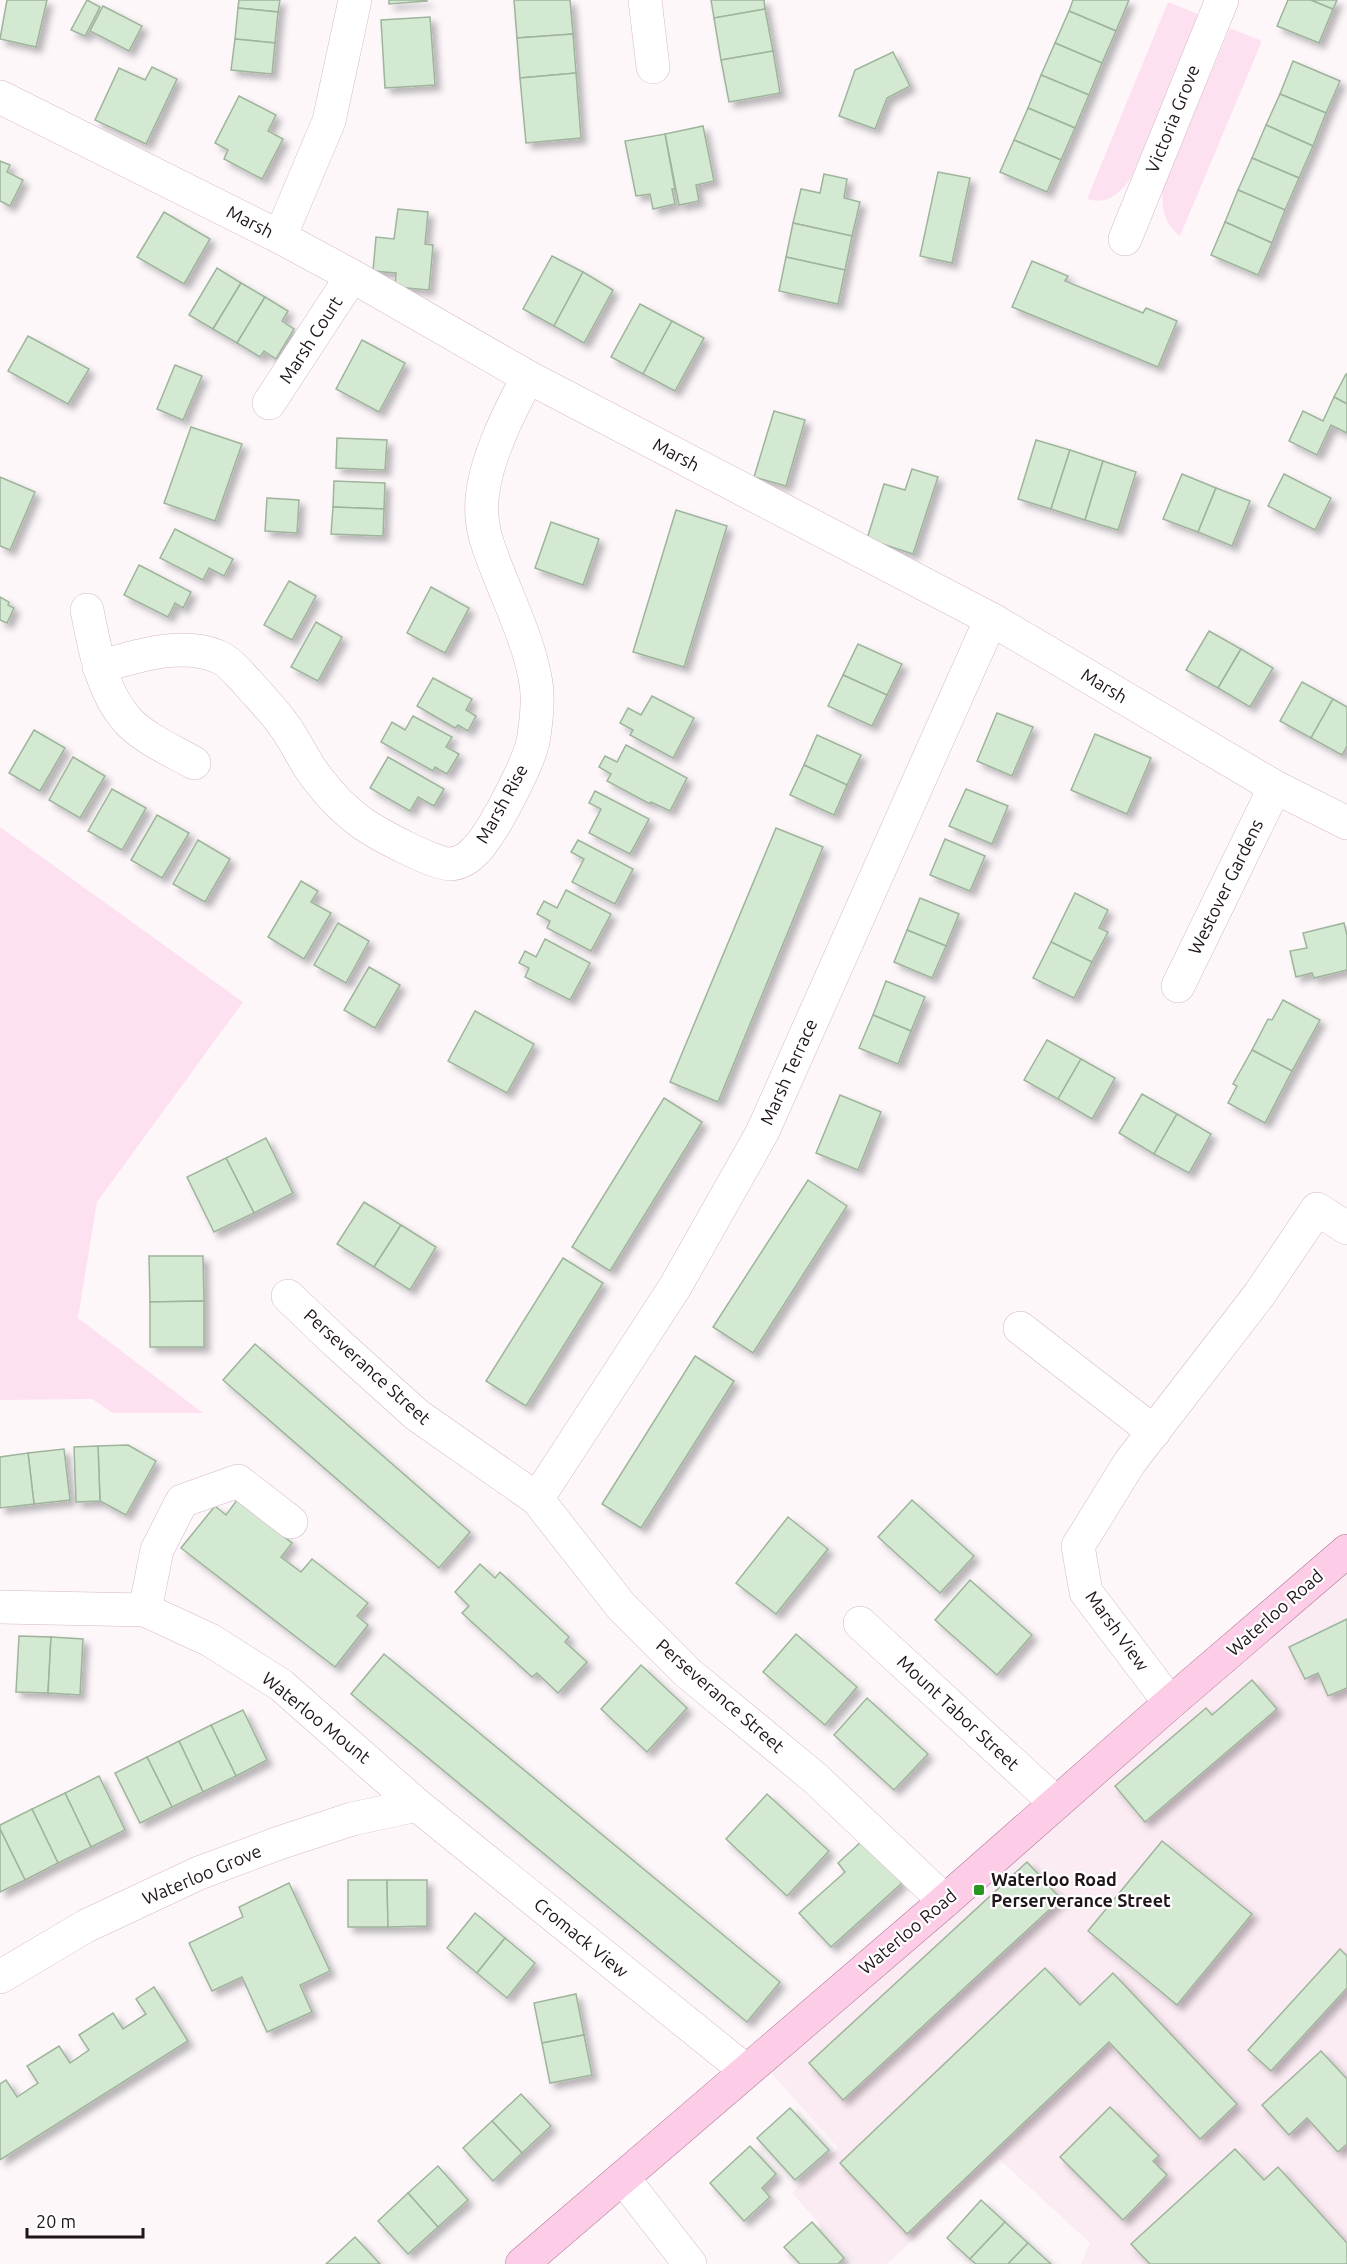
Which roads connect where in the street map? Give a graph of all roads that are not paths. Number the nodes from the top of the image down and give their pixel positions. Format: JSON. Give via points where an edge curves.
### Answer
{"nodes":[{"id":1,"x":355,"y":0,"type":"edge"},
{"id":2,"x":645,"y":0,"type":"edge"},
{"id":3,"x":1221,"y":0,"type":"edge"},
{"id":4,"x":653,"y":67,"type":"dead end"},
{"id":5,"x":0,"y":97,"type":"edge"},
{"id":6,"x":280,"y":237,"type":"junction"},
{"id":7,"x":1125,"y":239,"type":"dead end"},
{"id":8,"x":352,"y":276,"type":"junction"},
{"id":9,"x":528,"y":377,"type":"junction"},
{"id":10,"x":269,"y":403,"type":"dead end"},
{"id":11,"x":87,"y":610,"type":"dead end"},
{"id":12,"x":991,"y":619,"type":"junction"},
{"id":13,"x":99,"y":667,"type":"junction"},
{"id":14,"x":194,"y":763,"type":"dead end"},
{"id":15,"x":1275,"y":787,"type":"junction"},
{"id":16,"x":1347,"y":823,"type":"edge"},
{"id":17,"x":1178,"y":986,"type":"dead end"},
{"id":18,"x":1347,"y":1228,"type":"edge"},
{"id":19,"x":288,"y":1296,"type":"dead end"},
{"id":20,"x":1020,"y":1328,"type":"dead end"},
{"id":21,"x":1154,"y":1432,"type":"junction"},
{"id":22,"x":537,"y":1499,"type":"junction"},
{"id":23,"x":291,"y":1522,"type":"dead end"},
{"id":24,"x":1347,"y":1551,"type":"edge"},
{"id":25,"x":0,"y":1607,"type":"edge"},
{"id":26,"x":145,"y":1610,"type":"junction"},
{"id":27,"x":860,"y":1623,"type":"dead end"},
{"id":28,"x":1170,"y":1703,"type":"junction"},
{"id":29,"x":1056,"y":1803,"type":"junction"},
{"id":30,"x":417,"y":1805,"type":"junction"},
{"id":31,"x":945,"y":1901,"type":"junction"},
{"id":32,"x":0,"y":1977,"type":"edge"},
{"id":33,"x":745,"y":2070,"type":"junction"},
{"id":34,"x":623,"y":2178,"type":"junction"},
{"id":35,"x":522,"y":2264,"type":"edge"},
{"id":36,"x":690,"y":2264,"type":"edge"}],
"edges":[{"from":1,"to":6,"type":"street","via":[[329,121]]},
{"from":2,"to":4,"type":"street"},
{"from":3,"to":7,"type":"street","name":"Victoria Grove"},
{"from":5,"to":6,"type":"street","name":"Marsh"},
{"from":6,"to":8,"type":"street","name":"Marsh"},
{"from":8,"to":9,"type":"street","name":"Marsh"},
{"from":8,"to":10,"type":"street","name":"Marsh Court"},
{"from":9,"to":12,"type":"street","name":"Marsh"},
{"from":9,"to":13,"type":"street","name":"Marsh Rise","via":[[493,454],[481,515],[489,548],[530,653],[536,717],[523,772],[477,850],[463,861],[448,864],[430,859],[370,829],[348,813],[317,778],[267,704],[221,657],[169,650]]},
{"from":11,"to":13,"type":"street"},
{"from":12,"to":15,"type":"street","name":"Marsh"},
{"from":12,"to":22,"type":"street","name":"Marsh Terrace","via":[[762,1133],[675,1287]]},
{"from":13,"to":14,"type":"street","via":[[112,699],[129,722]]},
{"from":15,"to":16,"type":"street","name":"Marsh"},
{"from":15,"to":17,"type":"street","name":"Westover Gardens"},
{"from":18,"to":21,"type":"street","name":"Marsh View","via":[[1317,1209],[1259,1295]]},
{"from":19,"to":22,"type":"street","name":"Perseverance Street","via":[[417,1415]]},
{"from":20,"to":21,"type":"street"},
{"from":21,"to":28,"type":"street","name":"Marsh View","via":[[1130,1462],[1078,1546],[1086,1592]]},
{"from":22,"to":31,"type":"street","name":"Perseverance Street","via":[[621,1606],[680,1665],[815,1778]]},
{"from":23,"to":26,"type":"street","via":[[238,1481],[182,1501],[157,1550]]},
{"from":24,"to":28,"type":"main road","name":"Waterloo Road"},
{"from":25,"to":26,"type":"street","name":"Waterloo Mount"},
{"from":26,"to":30,"type":"street","name":"Waterloo Mount","via":[[210,1640],[281,1685]]},
{"from":27,"to":29,"type":"street","name":"Mount Tabor Street"},
{"from":28,"to":29,"type":"main road","name":"Waterloo Road"},
{"from":29,"to":31,"type":"main road","name":"Waterloo Road"},
{"from":30,"to":32,"type":"street","name":"Waterloo Grove","via":[[352,1819],[199,1873],[87,1926]]},
{"from":30,"to":33,"type":"street","name":"Cromack View"},
{"from":31,"to":33,"type":"main road","name":"Waterloo Road"},
{"from":33,"to":34,"type":"main road","name":"Waterloo Road"},
{"from":34,"to":35,"type":"main road","name":"Waterloo Road"},
{"from":34,"to":36,"type":"street"}]}
